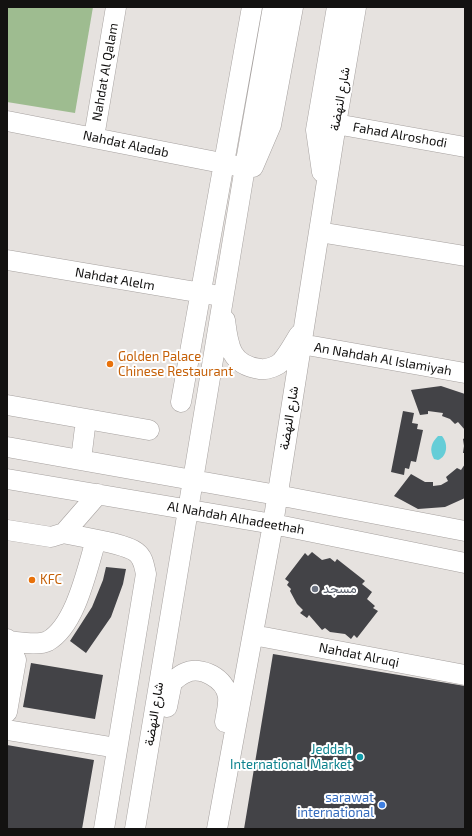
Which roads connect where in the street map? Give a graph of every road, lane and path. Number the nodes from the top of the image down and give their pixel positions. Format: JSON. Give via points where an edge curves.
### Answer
{"nodes":[{"id":1,"x":116,"y":7,"type":"edge"},
{"id":2,"x":252,"y":7,"type":"edge"},
{"id":3,"x":273,"y":7,"type":"edge"},
{"id":4,"x":292,"y":7,"type":"edge"},
{"id":5,"x":337,"y":7,"type":"edge"},
{"id":6,"x":356,"y":7,"type":"edge"},
{"id":7,"x":7,"y":121,"type":"edge"},
{"id":8,"x":336,"y":124,"type":"junction"},
{"id":9,"x":94,"y":137,"type":"junction"},
{"id":10,"x":465,"y":147,"type":"edge"},
{"id":11,"x":224,"y":165,"type":"junction"},
{"id":12,"x":245,"y":167,"type":"junction"},
{"id":13,"x":325,"y":190,"type":"junction"},
{"id":14,"x":240,"y":199,"type":"junction"},
{"id":15,"x":319,"y":232,"type":"junction"},
{"id":16,"x":465,"y":256,"type":"edge"},
{"id":17,"x":7,"y":260,"type":"edge"},
{"id":18,"x":201,"y":293,"type":"junction"},
{"id":19,"x":223,"y":297,"type":"junction"},
{"id":20,"x":302,"y":336,"type":"junction"},
{"id":21,"x":465,"y":373,"type":"edge"},
{"id":22,"x":181,"y":402,"type":"dead end"},
{"id":23,"x":7,"y":406,"type":"edge"},
{"id":24,"x":86,"y":419,"type":"junction"},
{"id":25,"x":149,"y":430,"type":"dead end"},
{"id":26,"x":7,"y":447,"type":"edge"},
{"id":27,"x":81,"y":460,"type":"junction"},
{"id":28,"x":7,"y":479,"type":"edge"},
{"id":29,"x":199,"y":481,"type":"junction"},
{"id":30,"x":98,"y":494,"type":"junction"},
{"id":31,"x":272,"y":494,"type":"junction"},
{"id":32,"x":188,"y":510,"type":"junction"},
{"id":33,"x":273,"y":524,"type":"junction"},
{"id":34,"x":7,"y":530,"type":"edge"},
{"id":35,"x":465,"y":531,"type":"edge"},
{"id":36,"x":64,"y":533,"type":"junction"},
{"id":37,"x":96,"y":540,"type":"junction"},
{"id":38,"x":465,"y":563,"type":"edge"},
{"id":39,"x":253,"y":635,"type":"junction"},
{"id":40,"x":8,"y":640,"type":"edge"},
{"id":41,"x":465,"y":675,"type":"edge"},
{"id":42,"x":7,"y":712,"type":"edge"},
{"id":43,"x":7,"y":730,"type":"edge"},
{"id":44,"x":117,"y":748,"type":"junction"},
{"id":45,"x":104,"y":829,"type":"edge"},
{"id":46,"x":135,"y":829,"type":"edge"},
{"id":47,"x":212,"y":829,"type":"edge"},
{"id":48,"x":217,"y":829,"type":"edge"}],
"edges":[{"from":1,"to":9,"type":"street","name":"Nahdat Al Qalam"},
{"from":2,"to":11,"type":"street"},
{"from":3,"to":12,"type":"street","name":"شارع النهضة"},
{"from":4,"to":14,"type":"street","via":[[271,125]]},
{"from":5,"to":13,"type":"street","via":[[316,130]]},
{"from":6,"to":8,"type":"street","name":"شارع النهضة"},
{"from":7,"to":9,"type":"street","name":"Nahdat Aladab"},
{"from":8,"to":10,"type":"street","name":"Fahad Alroshodi"},
{"from":8,"to":13,"type":"street","name":"شارع النهضة"},
{"from":9,"to":11,"type":"street","name":"Nahdat Aladab"},
{"from":11,"to":12,"type":"street","name":"Nahdat Aladab"},
{"from":11,"to":18,"type":"street"},
{"from":12,"to":14,"type":"street","name":"شارع النهضة"},
{"from":13,"to":15,"type":"street","name":"شارع النهضة"},
{"from":14,"to":19,"type":"street","name":"شارع النهضة"},
{"from":15,"to":16,"type":"street"},
{"from":15,"to":20,"type":"street","name":"شارع النهضة"},
{"from":17,"to":18,"type":"street","name":"Nahdat Alelm"},
{"from":18,"to":19,"type":"street","name":"Nahdat Alelm"},
{"from":18,"to":22,"type":"street"},
{"from":19,"to":20,"type":"street","via":[[227,342],[239,362],[248,367],[265,370],[282,362]]},
{"from":19,"to":29,"type":"street","name":"شارع النهضة"},
{"from":20,"to":21,"type":"street","name":"An Nahdah Al Islamiyah"},
{"from":20,"to":31,"type":"street","name":"شارع النهضة"},
{"from":23,"to":24,"type":"street"},
{"from":24,"to":25,"type":"street"},
{"from":24,"to":27,"type":"street"},
{"from":26,"to":27,"type":"street"},
{"from":27,"to":29,"type":"street"},
{"from":28,"to":30,"type":"street","name":"Al Nahdah Alhadeethah"},
{"from":29,"to":31,"type":"street"},
{"from":29,"to":32,"type":"street","name":"شارع النهضة"},
{"from":30,"to":32,"type":"street","name":"Al Nahdah Alhadeethah"},
{"from":30,"to":36,"type":"street"},
{"from":31,"to":33,"type":"street","name":"شارع النهضة"},
{"from":31,"to":35,"type":"street"},
{"from":32,"to":33,"type":"street","name":"Al Nahdah Alhadeethah"},
{"from":32,"to":46,"type":"street","name":"شارع النهضة"},
{"from":33,"to":38,"type":"street","name":"Al Nahdah Alhadeethah"},
{"from":33,"to":39,"type":"street","name":"شارع النهضة"},
{"from":34,"to":36,"type":"street","via":[[51,537]]},
{"from":36,"to":37,"type":"street"},
{"from":37,"to":40,"type":"street","via":[[75,606],[59,631],[48,641],[40,643]]},
{"from":37,"to":44,"type":"street","via":[[123,546],[136,552],[144,561],[146,574]]},
{"from":39,"to":41,"type":"street","name":"Nahdat Alruqi"},
{"from":39,"to":48,"type":"street","name":"شارع النهضة"},
{"from":40,"to":42,"type":"street","via":[[16,660]]},
{"from":43,"to":44,"type":"street"},
{"from":44,"to":45,"type":"street"},
{"from":46,"to":47,"type":"street","via":[[154,771],[172,682],[185,672],[200,671],[215,676],[224,686],[228,697],[211,817]]}]}
